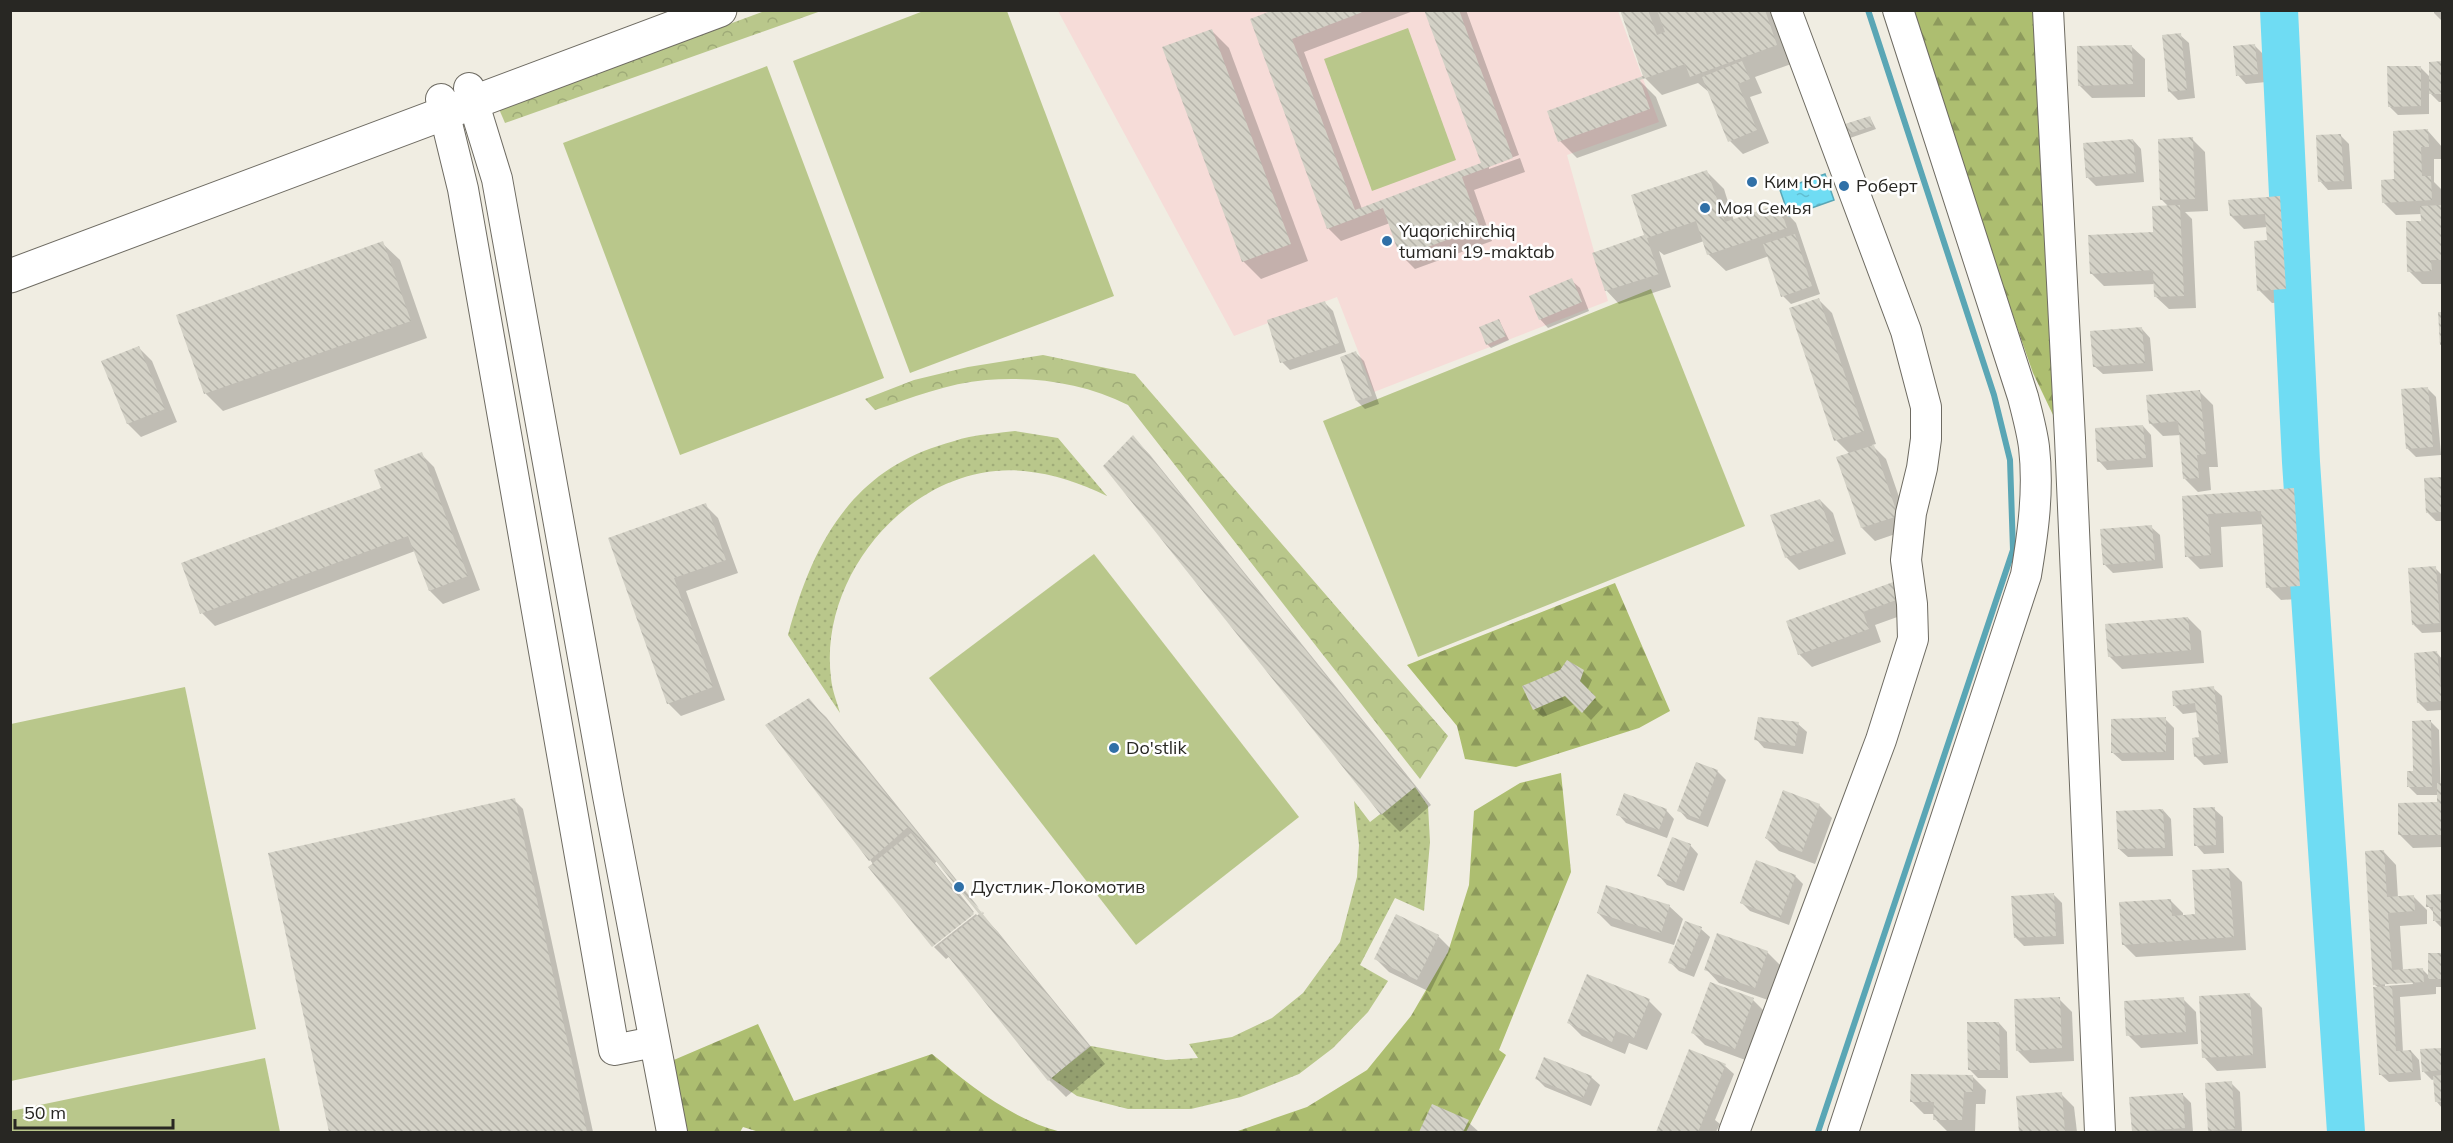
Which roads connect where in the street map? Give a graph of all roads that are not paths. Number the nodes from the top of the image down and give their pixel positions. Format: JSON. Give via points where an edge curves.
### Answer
{"nodes":[{"id":1,"x":676,"y":10,"type":"edge"},
{"id":2,"x":720,"y":10,"type":"edge"},
{"id":3,"x":1786,"y":10,"type":"edge"},
{"id":4,"x":1898,"y":10,"type":"edge"},
{"id":5,"x":2048,"y":10,"type":"edge"},
{"id":6,"x":457,"y":101,"type":"junction"},
{"id":7,"x":497,"y":179,"type":"junction"},
{"id":8,"x":463,"y":189,"type":"junction"},
{"id":9,"x":10,"y":258,"type":"edge"},
{"id":10,"x":10,"y":276,"type":"edge"},
{"id":11,"x":524,"y":330,"type":"junction"},
{"id":12,"x":489,"y":337,"type":"junction"},
{"id":13,"x":570,"y":583,"type":"junction"},
{"id":14,"x":534,"y":592,"type":"junction"},
{"id":15,"x":654,"y":1042,"type":"junction"},
{"id":16,"x":672,"y":1132,"type":"edge"},
{"id":17,"x":1734,"y":1132,"type":"edge"},
{"id":18,"x":1844,"y":1132,"type":"edge"},
{"id":19,"x":2100,"y":1132,"type":"edge"}],
"edges":[{"from":1,"to":6,"type":"main road"},
{"from":2,"to":6,"type":"main road"},
{"from":3,"to":17,"type":"street","via":[[1906,331],[1926,407],[1926,439],[1906,560],[1913,639],[1881,740]]},
{"from":4,"to":18,"type":"street","via":[[2023,397],[2034,447],[2036,496],[2026,575]]},
{"from":5,"to":19,"type":"street"},
{"from":6,"to":7,"type":"street"},
{"from":6,"to":8,"type":"street"},
{"from":6,"to":9,"type":"main road"},
{"from":6,"to":10,"type":"main road"},
{"from":7,"to":8,"type":"street"},
{"from":7,"to":11,"type":"street"},
{"from":8,"to":12,"type":"street"},
{"from":11,"to":12,"type":"street"},
{"from":11,"to":13,"type":"street"},
{"from":12,"to":14,"type":"street"},
{"from":13,"to":14,"type":"street"},
{"from":13,"to":15,"type":"street"},
{"from":14,"to":15,"type":"street","via":[[614,1050]]},
{"from":15,"to":16,"type":"street"}]}
